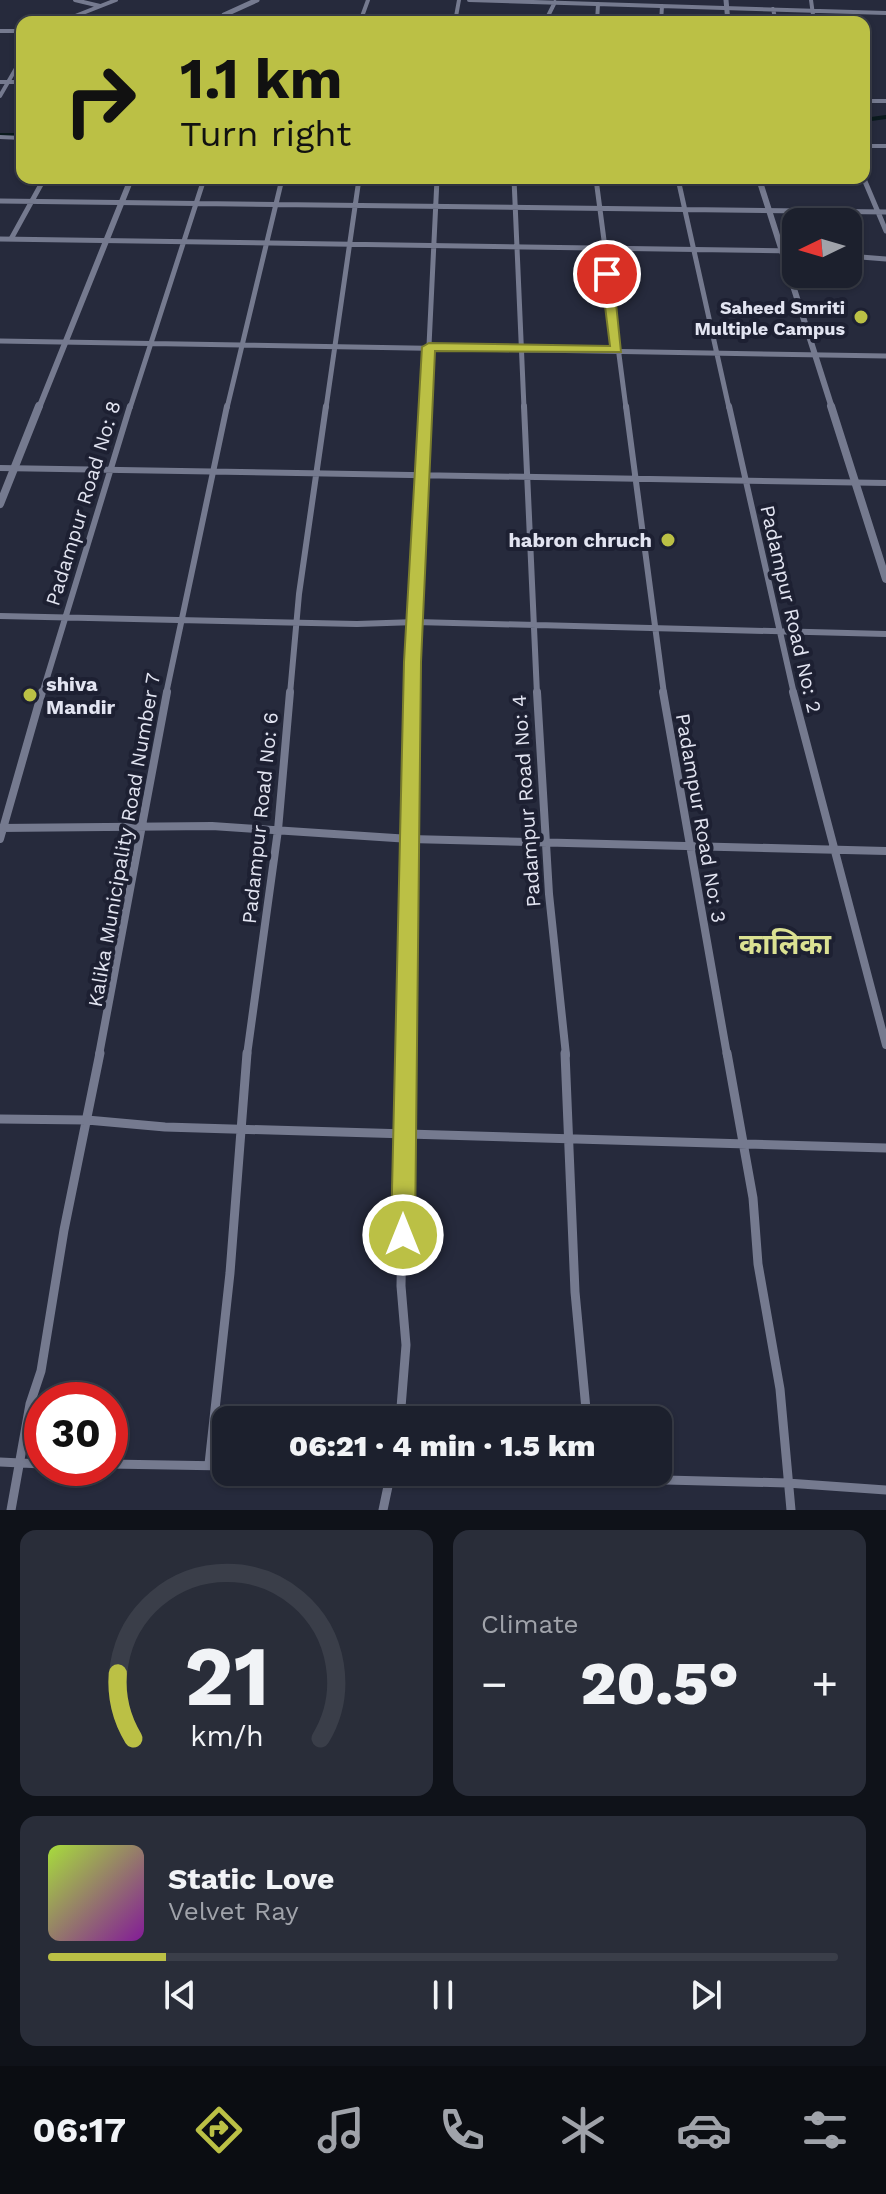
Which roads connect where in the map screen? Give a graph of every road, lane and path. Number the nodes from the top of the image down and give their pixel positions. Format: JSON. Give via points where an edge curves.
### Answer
{"nodes":[{"id":1,"x":75,"y":0,"type":"edge"},
{"id":2,"x":116,"y":0,"type":"edge"},
{"id":3,"x":257,"y":0,"type":"edge"},
{"id":4,"x":469,"y":0,"type":"edge"},
{"id":5,"x":726,"y":0,"type":"edge"},
{"id":6,"x":811,"y":0,"type":"edge"},
{"id":7,"x":555,"y":1,"type":"edge"},
{"id":8,"x":633,"y":2,"type":"edge"},
{"id":9,"x":598,"y":4,"type":"junction"},
{"id":10,"x":100,"y":6,"type":"junction"},
{"id":11,"x":662,"y":6,"type":"junction"},
{"id":12,"x":727,"y":8,"type":"junction"},
{"id":13,"x":773,"y":9,"type":"junction"},
{"id":14,"x":812,"y":10,"type":"junction"},
{"id":15,"x":886,"y":13,"type":"edge"},
{"id":16,"x":77,"y":16,"type":"edge"},
{"id":17,"x":223,"y":16,"type":"edge"},
{"id":18,"x":597,"y":16,"type":"edge"},
{"id":19,"x":661,"y":16,"type":"edge"},
{"id":20,"x":728,"y":16,"type":"edge"},
{"id":21,"x":775,"y":16,"type":"edge"},
{"id":22,"x":813,"y":16,"type":"edge"},
{"id":23,"x":16,"y":68,"type":"edge"},
{"id":24,"x":0,"y":82,"type":"edge"},
{"id":25,"x":8,"y":82,"type":"junction"},
{"id":26,"x":16,"y":82,"type":"edge"},
{"id":27,"x":0,"y":96,"type":"edge"},
{"id":28,"x":42,"y":184,"type":"edge"},
{"id":29,"x":128,"y":184,"type":"edge"},
{"id":30,"x":202,"y":184,"type":"edge"},
{"id":31,"x":280,"y":184,"type":"edge"},
{"id":32,"x":358,"y":184,"type":"edge"},
{"id":33,"x":437,"y":184,"type":"edge"},
{"id":34,"x":514,"y":184,"type":"edge"},
{"id":35,"x":597,"y":184,"type":"edge"},
{"id":36,"x":679,"y":184,"type":"edge"},
{"id":37,"x":761,"y":184,"type":"edge"},
{"id":38,"x":866,"y":184,"type":"edge"},
{"id":39,"x":0,"y":201,"type":"edge"},
{"id":40,"x":31,"y":202,"type":"junction"},
{"id":41,"x":120,"y":203,"type":"junction"},
{"id":42,"x":194,"y":205,"type":"junction"},
{"id":43,"x":274,"y":206,"type":"junction"},
{"id":44,"x":354,"y":206,"type":"junction"},
{"id":45,"x":435,"y":207,"type":"junction"},
{"id":46,"x":514,"y":207,"type":"junction"},
{"id":47,"x":599,"y":209,"type":"junction"},
{"id":48,"x":684,"y":209,"type":"junction"},
{"id":49,"x":770,"y":212,"type":"junction"},
{"id":50,"x":877,"y":212,"type":"junction"},
{"id":51,"x":886,"y":212,"type":"edge"},
{"id":52,"x":886,"y":231,"type":"edge"},
{"id":53,"x":0,"y":239,"type":"edge"},
{"id":54,"x":11,"y":239,"type":"junction"},
{"id":55,"x":104,"y":241,"type":"junction"},
{"id":56,"x":183,"y":241,"type":"junction"},
{"id":57,"x":266,"y":242,"type":"junction"},
{"id":58,"x":349,"y":243,"type":"junction"},
{"id":59,"x":432,"y":244,"type":"junction"},
{"id":60,"x":515,"y":245,"type":"junction"},
{"id":61,"x":604,"y":247,"type":"junction"},
{"id":62,"x":692,"y":248,"type":"junction"},
{"id":63,"x":781,"y":249,"type":"junction"},
{"id":64,"x":862,"y":257,"type":"edge"},
{"id":65,"x":886,"y":259,"type":"edge"},
{"id":66,"x":0,"y":341,"type":"edge"},
{"id":67,"x":64,"y":341,"type":"junction"},
{"id":68,"x":150,"y":342,"type":"junction"},
{"id":69,"x":241,"y":343,"type":"junction"},
{"id":70,"x":334,"y":345,"type":"junction"},
{"id":71,"x":429,"y":347,"type":"junction"},
{"id":72,"x":519,"y":349,"type":"junction"},
{"id":73,"x":617,"y":350,"type":"junction"},
{"id":74,"x":715,"y":351,"type":"junction"},
{"id":75,"x":813,"y":354,"type":"junction"},
{"id":76,"x":886,"y":356,"type":"edge"},
{"id":77,"x":0,"y":468,"type":"edge"},
{"id":78,"x":15,"y":468,"type":"junction"},
{"id":79,"x":110,"y":468,"type":"junction"},
{"id":80,"x":317,"y":471,"type":"junction"},
{"id":81,"x":213,"y":472,"type":"junction"},
{"id":82,"x":422,"y":474,"type":"junction"},
{"id":83,"x":525,"y":475,"type":"junction"},
{"id":84,"x":634,"y":479,"type":"junction"},
{"id":85,"x":744,"y":481,"type":"junction"},
{"id":86,"x":854,"y":482,"type":"junction"},
{"id":87,"x":886,"y":483,"type":"edge"},
{"id":88,"x":0,"y":504,"type":"edge"},
{"id":89,"x":886,"y":579,"type":"edge"},
{"id":90,"x":0,"y":616,"type":"edge"},
{"id":91,"x":64,"y":616,"type":"junction"},
{"id":92,"x":180,"y":619,"type":"junction"},
{"id":93,"x":298,"y":621,"type":"junction"},
{"id":94,"x":416,"y":622,"type":"junction"},
{"id":95,"x":533,"y":625,"type":"junction"},
{"id":96,"x":653,"y":630,"type":"junction"},
{"id":97,"x":781,"y":633,"type":"junction"},
{"id":98,"x":886,"y":634,"type":"edge"},
{"id":99,"x":2,"y":828,"type":"edge"},
{"id":100,"x":142,"y":828,"type":"junction"},
{"id":101,"x":278,"y":830,"type":"junction"},
{"id":102,"x":0,"y":839,"type":"edge"},
{"id":103,"x":410,"y":839,"type":"junction"},
{"id":104,"x":545,"y":842,"type":"junction"},
{"id":105,"x":691,"y":844,"type":"junction"},
{"id":106,"x":834,"y":849,"type":"junction"},
{"id":107,"x":886,"y":851,"type":"edge"},
{"id":108,"x":886,"y":1045,"type":"edge"},
{"id":109,"x":0,"y":1119,"type":"edge"},
{"id":110,"x":87,"y":1120,"type":"junction"},
{"id":111,"x":239,"y":1129,"type":"junction"},
{"id":112,"x":404,"y":1133,"type":"junction"},
{"id":113,"x":570,"y":1139,"type":"junction"},
{"id":114,"x":742,"y":1144,"type":"junction"},
{"id":115,"x":886,"y":1148,"type":"edge"},
{"id":116,"x":401,"y":1406,"type":"edge"},
{"id":117,"x":586,"y":1406,"type":"edge"},
{"id":118,"x":0,"y":1462,"type":"edge"},
{"id":119,"x":21,"y":1463,"type":"junction"},
{"id":120,"x":24,"y":1463,"type":"edge"},
{"id":121,"x":128,"y":1464,"type":"edge"},
{"id":122,"x":209,"y":1464,"type":"junction"},
{"id":123,"x":212,"y":1464,"type":"edge"},
{"id":124,"x":672,"y":1478,"type":"edge"},
{"id":125,"x":787,"y":1483,"type":"junction"},
{"id":126,"x":388,"y":1486,"type":"edge"},
{"id":127,"x":886,"y":1490,"type":"edge"},
{"id":128,"x":11,"y":1510,"type":"edge"},
{"id":129,"x":383,"y":1510,"type":"edge"},
{"id":130,"x":791,"y":1510,"type":"edge"}],
"edges":[{"from":1,"to":10,"type":"street"},
{"from":2,"to":10,"type":"street"},
{"from":3,"to":17,"type":"street"},
{"from":4,"to":7,"type":"street"},
{"from":5,"to":12,"type":"street"},
{"from":6,"to":14,"type":"street"},
{"from":7,"to":9,"type":"street"},
{"from":8,"to":9,"type":"street"},
{"from":8,"to":11,"type":"street"},
{"from":9,"to":18,"type":"street"},
{"from":10,"to":16,"type":"street"},
{"from":11,"to":12,"type":"street"},
{"from":11,"to":19,"type":"street"},
{"from":12,"to":13,"type":"street"},
{"from":12,"to":20,"type":"street"},
{"from":13,"to":14,"type":"street"},
{"from":13,"to":21,"type":"street"},
{"from":14,"to":15,"type":"street"},
{"from":14,"to":22,"type":"street"},
{"from":23,"to":25,"type":"street"},
{"from":24,"to":25,"type":"street"},
{"from":25,"to":26,"type":"street"},
{"from":25,"to":27,"type":"street"},
{"from":28,"to":40,"type":"street"},
{"from":29,"to":41,"type":"street"},
{"from":30,"to":42,"type":"street","name":"Padampur Road No: 8"},
{"from":31,"to":43,"type":"street","name":"Kalika Municipality Road Number 7"},
{"from":32,"to":44,"type":"street","name":"Padampur Road No: 6"},
{"from":33,"to":45,"type":"street"},
{"from":34,"to":46,"type":"street","name":"Padampur Road No: 4"},
{"from":35,"to":47,"type":"street","name":"Padampur Road No: 3"},
{"from":36,"to":48,"type":"street","name":"Padampur Road No: 2"},
{"from":37,"to":49,"type":"street"},
{"from":38,"to":50,"type":"street"},
{"from":39,"to":40,"type":"street"},
{"from":40,"to":41,"type":"street"},
{"from":40,"to":54,"type":"street"},
{"from":41,"to":42,"type":"street"},
{"from":41,"to":55,"type":"street"},
{"from":42,"to":43,"type":"street"},
{"from":42,"to":56,"type":"street","name":"Padampur Road No: 8"},
{"from":43,"to":44,"type":"street"},
{"from":43,"to":57,"type":"street","name":"Kalika Municipality Road Number 7"},
{"from":44,"to":45,"type":"street"},
{"from":44,"to":58,"type":"street","name":"Padampur Road No: 6"},
{"from":45,"to":46,"type":"street"},
{"from":45,"to":59,"type":"street"},
{"from":46,"to":47,"type":"street"},
{"from":46,"to":60,"type":"street","name":"Padampur Road No: 4"},
{"from":47,"to":48,"type":"street"},
{"from":47,"to":61,"type":"street","name":"Padampur Road No: 3"},
{"from":48,"to":49,"type":"street"},
{"from":48,"to":62,"type":"street","name":"Padampur Road No: 2"},
{"from":49,"to":50,"type":"street"},
{"from":49,"to":63,"type":"street"},
{"from":50,"to":51,"type":"street"},
{"from":50,"to":52,"type":"street"},
{"from":53,"to":54,"type":"street"},
{"from":54,"to":55,"type":"street"},
{"from":55,"to":56,"type":"street"},
{"from":55,"to":67,"type":"street"},
{"from":56,"to":57,"type":"street"},
{"from":56,"to":68,"type":"street","name":"Padampur Road No: 8"},
{"from":57,"to":58,"type":"street"},
{"from":57,"to":69,"type":"street","name":"Kalika Municipality Road Number 7"},
{"from":58,"to":59,"type":"street"},
{"from":58,"to":70,"type":"street","name":"Padampur Road No: 6"},
{"from":59,"to":60,"type":"street"},
{"from":59,"to":71,"type":"street"},
{"from":60,"to":61,"type":"street"},
{"from":60,"to":72,"type":"street","name":"Padampur Road No: 4"},
{"from":61,"to":62,"type":"street"},
{"from":61,"to":73,"type":"street","name":"Padampur Road No: 3"},
{"from":62,"to":63,"type":"street"},
{"from":62,"to":74,"type":"street","name":"Padampur Road No: 2"},
{"from":63,"to":75,"type":"street"},
{"from":64,"to":65,"type":"street"},
{"from":66,"to":67,"type":"street"},
{"from":67,"to":68,"type":"street"},
{"from":67,"to":78,"type":"street"},
{"from":68,"to":69,"type":"street"},
{"from":68,"to":79,"type":"street","name":"Padampur Road No: 8"},
{"from":69,"to":70,"type":"street"},
{"from":69,"to":81,"type":"street","name":"Kalika Municipality Road Number 7"},
{"from":70,"to":71,"type":"street"},
{"from":70,"to":80,"type":"street","name":"Padampur Road No: 6"},
{"from":71,"to":72,"type":"street"},
{"from":71,"to":82,"type":"street"},
{"from":72,"to":73,"type":"street"},
{"from":72,"to":83,"type":"street","name":"Padampur Road No: 4"},
{"from":73,"to":74,"type":"street"},
{"from":73,"to":84,"type":"street","name":"Padampur Road No: 3"},
{"from":74,"to":75,"type":"street"},
{"from":74,"to":85,"type":"street","name":"Padampur Road No: 2"},
{"from":75,"to":76,"type":"street"},
{"from":75,"to":86,"type":"street"},
{"from":77,"to":78,"type":"street"},
{"from":78,"to":79,"type":"street"},
{"from":78,"to":88,"type":"street"},
{"from":79,"to":81,"type":"street"},
{"from":79,"to":91,"type":"street","name":"Padampur Road No: 8"},
{"from":80,"to":81,"type":"street"},
{"from":80,"to":82,"type":"street"},
{"from":80,"to":93,"type":"street","name":"Padampur Road No: 6"},
{"from":81,"to":92,"type":"street","name":"Kalika Municipality Road Number 7"},
{"from":82,"to":83,"type":"street"},
{"from":82,"to":94,"type":"street"},
{"from":83,"to":84,"type":"street"},
{"from":83,"to":95,"type":"street","name":"Padampur Road No: 4"},
{"from":84,"to":85,"type":"street"},
{"from":84,"to":96,"type":"street","name":"Padampur Road No: 3"},
{"from":85,"to":86,"type":"street"},
{"from":85,"to":97,"type":"street","name":"Padampur Road No: 2"},
{"from":86,"to":87,"type":"street"},
{"from":86,"to":89,"type":"street"},
{"from":90,"to":91,"type":"street"},
{"from":91,"to":92,"type":"street"},
{"from":91,"to":99,"type":"street","name":"Padampur Road No: 8"},
{"from":92,"to":93,"type":"street"},
{"from":92,"to":100,"type":"street","name":"Kalika Municipality Road Number 7"},
{"from":93,"to":94,"type":"street"},
{"from":93,"to":101,"type":"street","name":"Padampur Road No: 6"},
{"from":94,"to":95,"type":"street"},
{"from":94,"to":103,"type":"street"},
{"from":95,"to":96,"type":"street"},
{"from":95,"to":104,"type":"street","name":"Padampur Road No: 4"},
{"from":96,"to":97,"type":"street"},
{"from":96,"to":105,"type":"street","name":"Padampur Road No: 3"},
{"from":97,"to":98,"type":"street"},
{"from":97,"to":106,"type":"street","name":"Padampur Road No: 2"},
{"from":99,"to":100,"type":"street"},
{"from":99,"to":102,"type":"street","name":"Padampur Road No: 8"},
{"from":100,"to":101,"type":"street"},
{"from":100,"to":110,"type":"street","name":"Kalika Municipality Road Number 7"},
{"from":101,"to":103,"type":"street"},
{"from":101,"to":111,"type":"street","name":"Padampur Road No: 6"},
{"from":103,"to":104,"type":"street"},
{"from":103,"to":112,"type":"street"},
{"from":104,"to":105,"type":"street"},
{"from":104,"to":113,"type":"street","name":"Padampur Road No: 4"},
{"from":105,"to":106,"type":"street"},
{"from":105,"to":114,"type":"street","name":"Padampur Road No: 3"},
{"from":106,"to":107,"type":"street"},
{"from":106,"to":108,"type":"street","name":"Padampur Road No: 2"},
{"from":109,"to":110,"type":"street"},
{"from":110,"to":111,"type":"street"},
{"from":110,"to":119,"type":"street","name":"Kalika Municipality Road Number 7"},
{"from":111,"to":112,"type":"street"},
{"from":111,"to":122,"type":"street","name":"Padampur Road No: 6"},
{"from":112,"to":113,"type":"street"},
{"from":112,"to":116,"type":"street","via":[[401,1286],[406,1345]]},
{"from":113,"to":114,"type":"street"},
{"from":113,"to":117,"type":"street","name":"Padampur Road No: 4"},
{"from":114,"to":115,"type":"street"},
{"from":114,"to":125,"type":"street","name":"Padampur Road No: 3","via":[[780,1389]]},
{"from":118,"to":119,"type":"street"},
{"from":119,"to":120,"type":"street"},
{"from":119,"to":128,"type":"street","name":"Kalika Municipality Road Number 7"},
{"from":121,"to":122,"type":"street"},
{"from":122,"to":123,"type":"street"},
{"from":124,"to":125,"type":"street"},
{"from":125,"to":127,"type":"street"},
{"from":125,"to":130,"type":"street","name":"Padampur Road No: 3"},
{"from":126,"to":129,"type":"street"}]}
